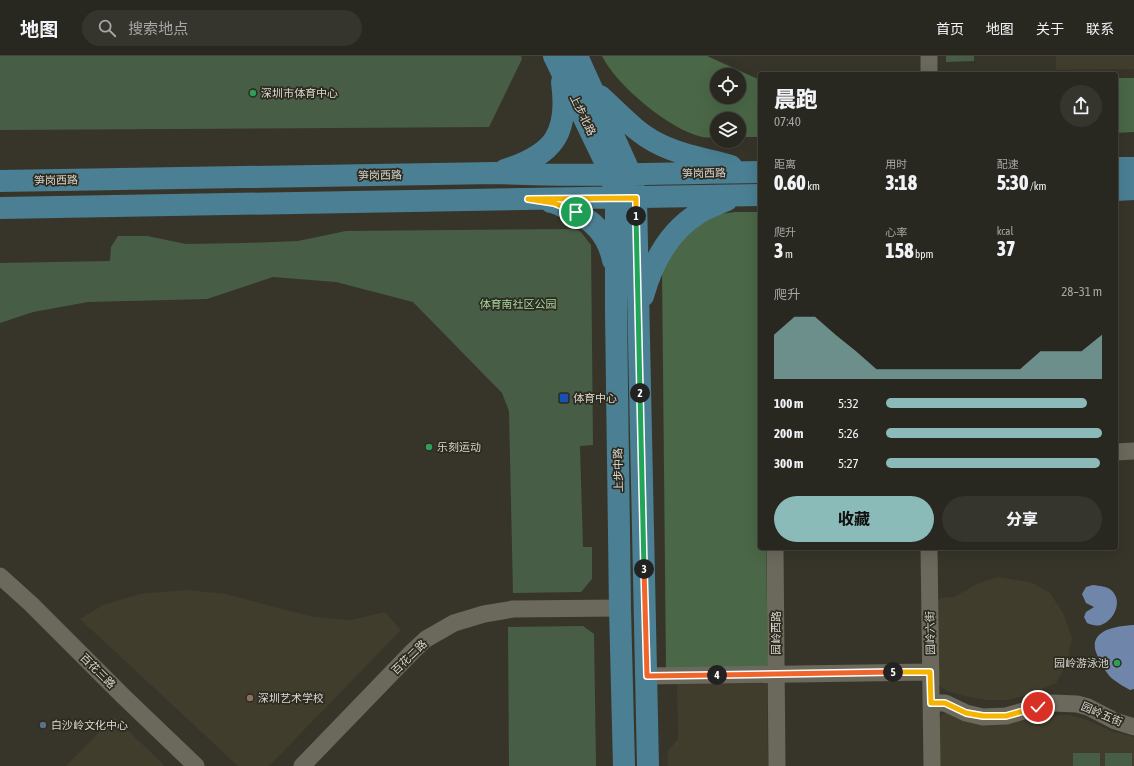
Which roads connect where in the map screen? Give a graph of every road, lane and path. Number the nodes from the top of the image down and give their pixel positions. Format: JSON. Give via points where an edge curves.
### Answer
{"nodes":[{"id":1,"x":577,"y":56,"type":"edge"},
{"id":2,"x":928,"y":56,"type":"edge"},
{"id":3,"x":557,"y":63,"type":"edge"},
{"id":4,"x":928,"y":72,"type":"edge"},
{"id":5,"x":593,"y":89,"type":"junction"},
{"id":6,"x":1118,"y":168,"type":"edge"},
{"id":7,"x":1134,"y":168,"type":"edge"},
{"id":8,"x":758,"y":172,"type":"edge"},
{"id":9,"x":495,"y":173,"type":"junction"},
{"id":10,"x":720,"y":173,"type":"junction"},
{"id":11,"x":621,"y":174,"type":"junction"},
{"id":12,"x":360,"y":176,"type":"junction"},
{"id":13,"x":0,"y":181,"type":"edge"},
{"id":14,"x":1134,"y":189,"type":"edge"},
{"id":15,"x":1118,"y":190,"type":"edge"},
{"id":16,"x":740,"y":196,"type":"edge"},
{"id":17,"x":626,"y":198,"type":"junction"},
{"id":18,"x":528,"y":199,"type":"junction"},
{"id":19,"x":362,"y":202,"type":"junction"},
{"id":20,"x":0,"y":208,"type":"edge"},
{"id":21,"x":616,"y":278,"type":"junction"},
{"id":22,"x":638,"y":313,"type":"junction"},
{"id":23,"x":1134,"y":451,"type":"edge"},
{"id":24,"x":1118,"y":452,"type":"edge"},
{"id":25,"x":775,"y":550,"type":"edge"},
{"id":26,"x":929,"y":550,"type":"edge"},
{"id":27,"x":0,"y":576,"type":"edge"},
{"id":28,"x":620,"y":608,"type":"junction"},
{"id":29,"x":930,"y":672,"type":"junction"},
{"id":30,"x":776,"y":674,"type":"junction"},
{"id":31,"x":647,"y":676,"type":"junction"},
{"id":32,"x":931,"y":703,"type":"junction"},
{"id":33,"x":1134,"y":727,"type":"edge"},
{"id":34,"x":196,"y":766,"type":"edge"},
{"id":35,"x":302,"y":766,"type":"edge"},
{"id":36,"x":624,"y":766,"type":"edge"},
{"id":37,"x":648,"y":766,"type":"edge"},
{"id":38,"x":777,"y":766,"type":"edge"},
{"id":39,"x":932,"y":766,"type":"edge"}],
"edges":[{"from":1,"to":5,"type":"main road","name":"上步北路"},
{"from":2,"to":4,"type":"street"},
{"from":3,"to":9,"type":"main road","via":[[563,88],[564,113],[555,141],[533,159]]},
{"from":3,"to":11,"type":"main road","name":"上步北路"},
{"from":5,"to":8,"type":"main road","via":[[636,129],[656,143],[675,152]]},
{"from":5,"to":11,"type":"main road","name":"上步北路"},
{"from":6,"to":7,"type":"main road"},
{"from":8,"to":10,"type":"main road","name":"笋岗西路"},
{"from":9,"to":11,"type":"main road","name":"笋岗西路"},
{"from":9,"to":12,"type":"main road","name":"笋岗西路"},
{"from":10,"to":11,"type":"main road","name":"笋岗西路"},
{"from":10,"to":16,"type":"main road"},
{"from":11,"to":17,"type":"main road","name":"上步中路"},
{"from":12,"to":13,"type":"main road","name":"笋岗西路"},
{"from":12,"to":19,"type":"main road"},
{"from":14,"to":15,"type":"main road"},
{"from":16,"to":17,"type":"main road"},
{"from":16,"to":22,"type":"main road","via":[[698,213],[668,242],[646,284]]},
{"from":17,"to":18,"type":"main road"},
{"from":17,"to":21,"type":"main road","name":"上步中路"},
{"from":17,"to":22,"type":"main road","name":"上步中路"},
{"from":18,"to":19,"type":"main road"},
{"from":18,"to":21,"type":"main road","via":[[554,203],[576,212],[593,223],[609,246]]},
{"from":19,"to":20,"type":"main road"},
{"from":21,"to":28,"type":"main road","name":"上步中路"},
{"from":22,"to":31,"type":"main road","name":"上步中路"},
{"from":23,"to":24,"type":"street"},
{"from":25,"to":30,"type":"street","name":"园岭西路"},
{"from":26,"to":29,"type":"street","name":"园岭六街"},
{"from":27,"to":34,"type":"street","name":"百花三路"},
{"from":28,"to":35,"type":"street","name":"百花二路","via":[[513,608],[454,623],[426,639],[413,651]]},
{"from":28,"to":36,"type":"main road","name":"上步中路"},
{"from":29,"to":30,"type":"street"},
{"from":29,"to":32,"type":"street","name":"园岭六街"},
{"from":30,"to":31,"type":"street"},
{"from":30,"to":38,"type":"street","name":"园岭西路"},
{"from":31,"to":37,"type":"main road","name":"上步中路"},
{"from":32,"to":33,"type":"street","name":"园岭五街","via":[[945,703],[966,713],[983,716],[1006,716],[1052,703],[1077,704]]},
{"from":32,"to":39,"type":"street","name":"园岭六街"}]}
